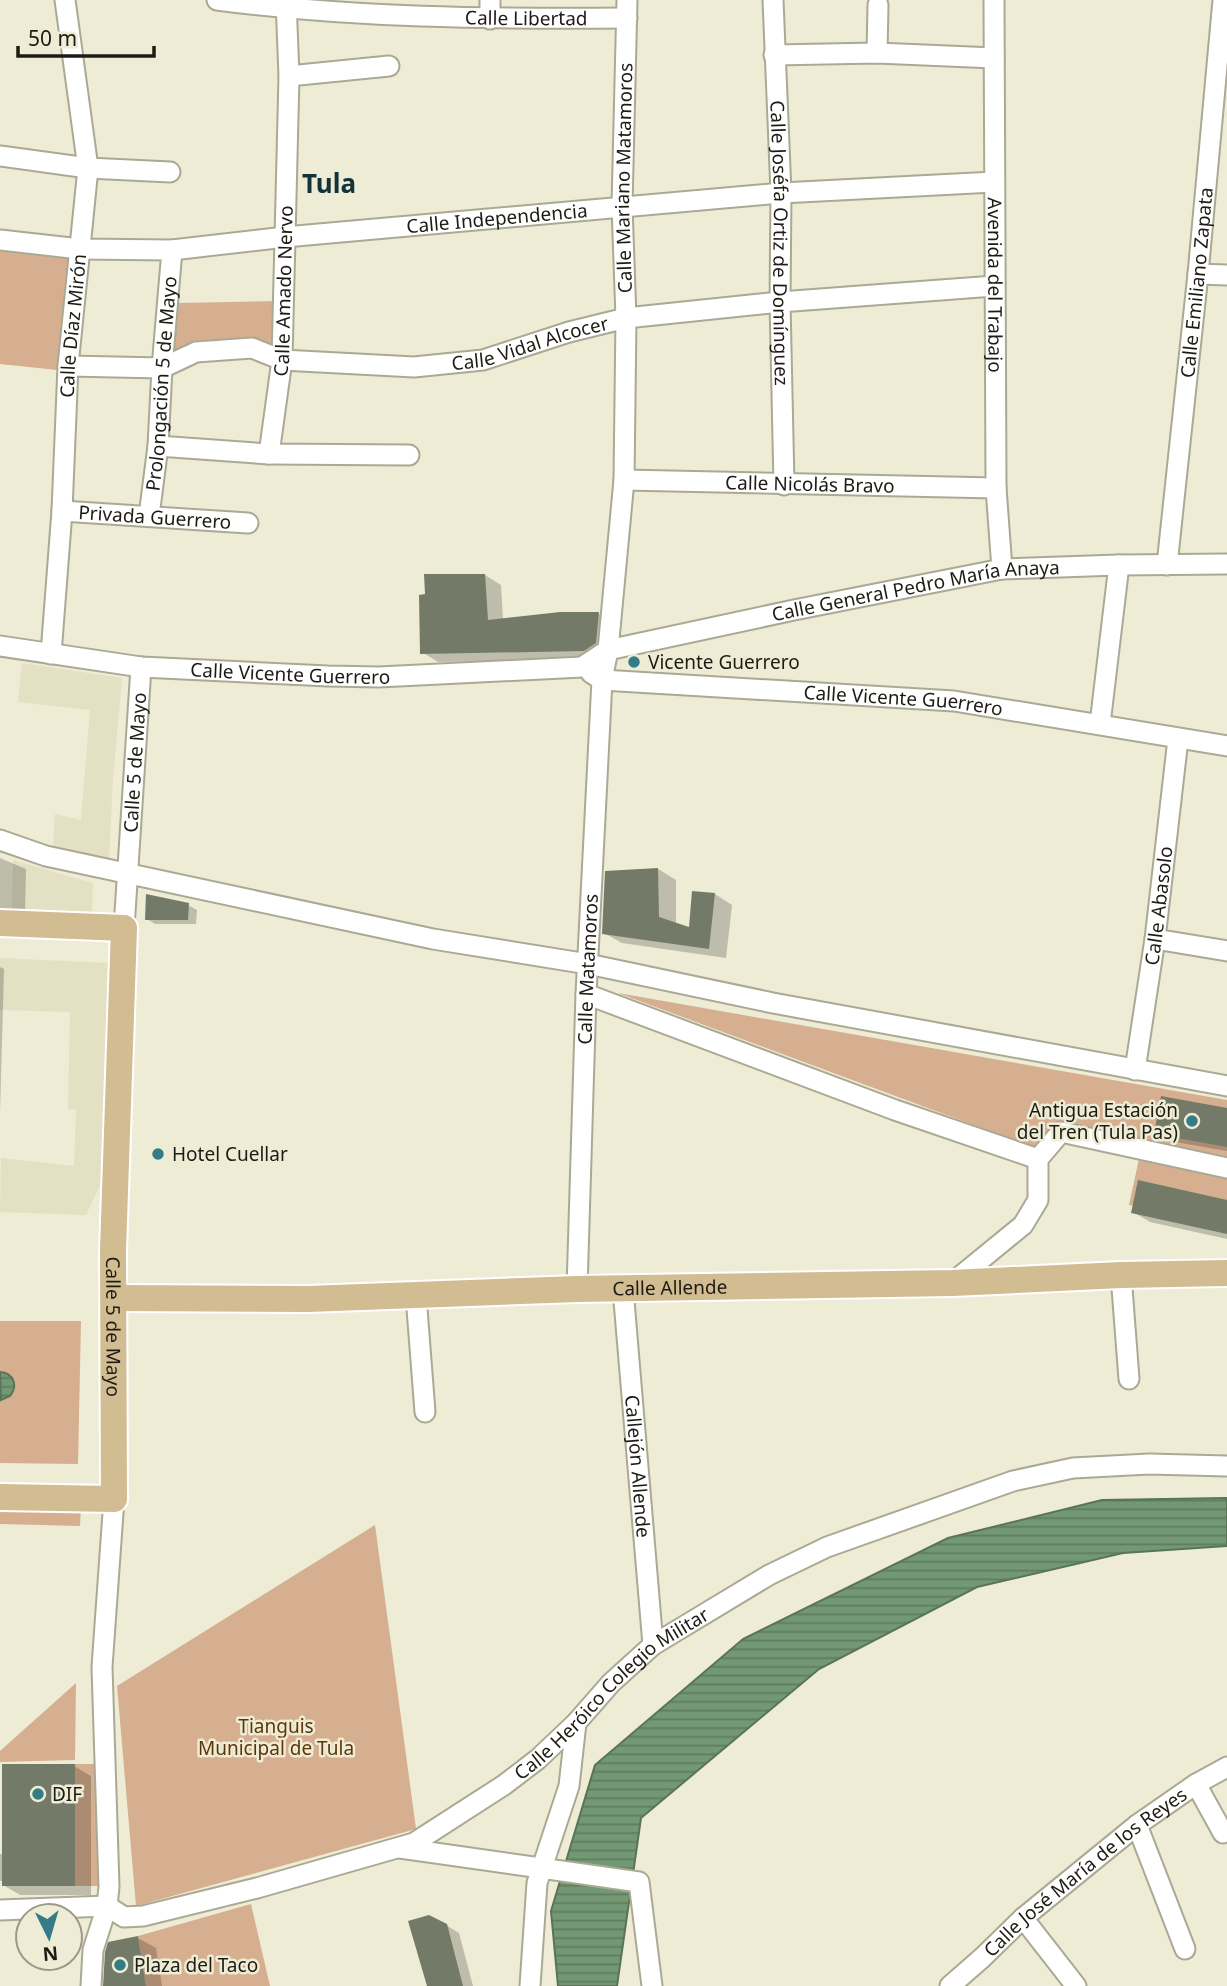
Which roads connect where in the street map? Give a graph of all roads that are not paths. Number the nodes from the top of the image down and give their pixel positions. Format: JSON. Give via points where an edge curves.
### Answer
{"nodes":[{"id":1,"x":65,"y":0,"type":"edge"},
{"id":2,"x":218,"y":0,"type":"edge"},
{"id":3,"x":773,"y":0,"type":"edge"},
{"id":4,"x":994,"y":0,"type":"edge"},
{"id":5,"x":1223,"y":0,"type":"edge"},
{"id":6,"x":286,"y":5,"type":"edge"},
{"id":7,"x":878,"y":5,"type":"dead end"},
{"id":8,"x":627,"y":9,"type":"edge"},
{"id":9,"x":490,"y":10,"type":"edge"},
{"id":10,"x":877,"y":53,"type":"junction"},
{"id":11,"x":774,"y":55,"type":"junction"},
{"id":12,"x":994,"y":58,"type":"junction"},
{"id":13,"x":389,"y":66,"type":"dead end"},
{"id":14,"x":289,"y":76,"type":"junction"},
{"id":15,"x":0,"y":156,"type":"edge"},
{"id":16,"x":88,"y":168,"type":"junction"},
{"id":17,"x":170,"y":172,"type":"dead end"},
{"id":18,"x":994,"y":182,"type":"junction"},
{"id":19,"x":781,"y":193,"type":"junction"},
{"id":20,"x":622,"y":206,"type":"junction"},
{"id":21,"x":285,"y":237,"type":"junction"},
{"id":22,"x":0,"y":240,"type":"edge"},
{"id":23,"x":80,"y":249,"type":"junction"},
{"id":24,"x":172,"y":250,"type":"junction"},
{"id":25,"x":1198,"y":274,"type":"junction"},
{"id":26,"x":1227,"y":275,"type":"edge"},
{"id":27,"x":994,"y":286,"type":"junction"},
{"id":28,"x":780,"y":302,"type":"junction"},
{"id":29,"x":625,"y":318,"type":"junction"},
{"id":30,"x":282,"y":360,"type":"junction"},
{"id":31,"x":68,"y":366,"type":"junction"},
{"id":32,"x":162,"y":368,"type":"junction"},
{"id":33,"x":158,"y":446,"type":"junction"},
{"id":34,"x":269,"y":454,"type":"junction"},
{"id":35,"x":409,"y":455,"type":"dead end"},
{"id":36,"x":624,"y":480,"type":"junction"},
{"id":37,"x":784,"y":485,"type":"junction"},
{"id":38,"x":996,"y":488,"type":"junction"},
{"id":39,"x":62,"y":511,"type":"junction"},
{"id":40,"x":149,"y":516,"type":"junction"},
{"id":41,"x":248,"y":523,"type":"dead end"},
{"id":42,"x":1227,"y":564,"type":"edge"},
{"id":43,"x":1119,"y":565,"type":"junction"},
{"id":44,"x":1167,"y":565,"type":"junction"},
{"id":45,"x":1002,"y":569,"type":"junction"},
{"id":46,"x":0,"y":646,"type":"edge"},
{"id":47,"x":608,"y":650,"type":"junction"},
{"id":48,"x":51,"y":654,"type":"junction"},
{"id":49,"x":141,"y":667,"type":"junction"},
{"id":50,"x":582,"y":667,"type":"junction"},
{"id":51,"x":602,"y":680,"type":"junction"},
{"id":52,"x":1100,"y":724,"type":"junction"},
{"id":53,"x":1178,"y":739,"type":"junction"},
{"id":54,"x":1227,"y":746,"type":"edge"},
{"id":55,"x":0,"y":840,"type":"edge"},
{"id":56,"x":126,"y":874,"type":"junction"},
{"id":57,"x":0,"y":923,"type":"edge"},
{"id":58,"x":124,"y":928,"type":"junction"},
{"id":59,"x":1155,"y":939,"type":"junction"},
{"id":60,"x":1227,"y":951,"type":"edge"},
{"id":61,"x":588,"y":964,"type":"junction"},
{"id":62,"x":586,"y":994,"type":"junction"},
{"id":63,"x":1135,"y":1070,"type":"junction"},
{"id":64,"x":1227,"y":1086,"type":"edge"},
{"id":65,"x":1038,"y":1160,"type":"junction"},
{"id":66,"x":1227,"y":1168,"type":"edge"},
{"id":67,"x":1227,"y":1273,"type":"edge"},
{"id":68,"x":1121,"y":1275,"type":"junction"},
{"id":69,"x":952,"y":1283,"type":"junction"},
{"id":70,"x":577,"y":1289,"type":"junction"},
{"id":71,"x":623,"y":1289,"type":"junction"},
{"id":72,"x":416,"y":1296,"type":"junction"},
{"id":73,"x":114,"y":1298,"type":"junction"},
{"id":74,"x":1129,"y":1379,"type":"dead end"},
{"id":75,"x":425,"y":1412,"type":"dead end"},
{"id":76,"x":1227,"y":1466,"type":"edge"},
{"id":77,"x":0,"y":1497,"type":"edge"},
{"id":78,"x":114,"y":1499,"type":"junction"},
{"id":79,"x":653,"y":1646,"type":"junction"},
{"id":80,"x":576,"y":1723,"type":"junction"},
{"id":81,"x":1227,"y":1767,"type":"edge"},
{"id":82,"x":1196,"y":1784,"type":"junction"},
{"id":83,"x":1137,"y":1825,"type":"junction"},
{"id":84,"x":1223,"y":1833,"type":"dead end"},
{"id":85,"x":398,"y":1848,"type":"junction"},
{"id":86,"x":547,"y":1869,"type":"junction"},
{"id":87,"x":107,"y":1906,"type":"junction"},
{"id":88,"x":0,"y":1910,"type":"edge"},
{"id":89,"x":1023,"y":1918,"type":"junction"},
{"id":90,"x":1185,"y":1950,"type":"dead end"},
{"id":91,"x":91,"y":1986,"type":"edge"},
{"id":92,"x":530,"y":1986,"type":"edge"},
{"id":93,"x":652,"y":1986,"type":"edge"},
{"id":94,"x":950,"y":1986,"type":"edge"},
{"id":95,"x":1076,"y":1986,"type":"edge"}],
"edges":[{"from":1,"to":16,"type":"street","name":"Calle Díaz Mirón"},
{"from":2,"to":6,"type":"street","name":"Calle Libertad"},
{"from":3,"to":11,"type":"street","name":"Calle Joséfa Ortiz de Domínguez"},
{"from":4,"to":12,"type":"street","name":"Avenida del Trabajo"},
{"from":5,"to":25,"type":"street","name":"Calle Emiliano Zapata"},
{"from":6,"to":9,"type":"street","name":"Calle Libertad"},
{"from":6,"to":14,"type":"street","name":"Calle Amado Nervo"},
{"from":7,"to":10,"type":"street"},
{"from":8,"to":9,"type":"street","name":"Calle Libertad"},
{"from":8,"to":20,"type":"street","name":"Calle Mariano Matamoros"},
{"from":10,"to":11,"type":"street"},
{"from":10,"to":12,"type":"street"},
{"from":11,"to":19,"type":"street","name":"Calle Joséfa Ortiz de Domínguez"},
{"from":12,"to":18,"type":"street","name":"Avenida del Trabajo"},
{"from":13,"to":14,"type":"street"},
{"from":14,"to":21,"type":"street","name":"Calle Amado Nervo"},
{"from":15,"to":16,"type":"street"},
{"from":16,"to":17,"type":"street"},
{"from":16,"to":23,"type":"street","name":"Calle Díaz Mirón"},
{"from":18,"to":19,"type":"street","name":"Calle Independencia"},
{"from":18,"to":27,"type":"street","name":"Avenida del Trabajo"},
{"from":19,"to":20,"type":"street","name":"Calle Independencia"},
{"from":19,"to":28,"type":"street","name":"Calle Joséfa Ortiz de Domínguez"},
{"from":20,"to":21,"type":"street","name":"Calle Independencia"},
{"from":20,"to":29,"type":"street","name":"Calle Mariano Matamoros"},
{"from":21,"to":24,"type":"street","name":"Calle Independencia"},
{"from":21,"to":30,"type":"street","name":"Calle Amado Nervo"},
{"from":22,"to":23,"type":"street","name":"Calle Independencia"},
{"from":23,"to":24,"type":"street","name":"Calle Independencia"},
{"from":23,"to":31,"type":"street","name":"Calle Díaz Mirón"},
{"from":24,"to":32,"type":"street","name":"Prolongación 5 de Mayo"},
{"from":25,"to":26,"type":"street"},
{"from":25,"to":44,"type":"street","name":"Calle Emiliano Zapata"},
{"from":27,"to":28,"type":"street","name":"Calle Vidal Alcocer"},
{"from":27,"to":38,"type":"street","name":"Avenida del Trabajo"},
{"from":28,"to":29,"type":"street","name":"Calle Vidal Alcocer"},
{"from":28,"to":37,"type":"street","name":"Calle Joséfa Ortiz de Domínguez"},
{"from":29,"to":30,"type":"street","name":"Calle Vidal Alcocer","via":[[483,360],[414,367]]},
{"from":29,"to":36,"type":"street","name":"Calle Mariano Matamoros"},
{"from":30,"to":32,"type":"street","name":"Calle Vidal Alcocer","via":[[252,348],[195,352]]},
{"from":30,"to":34,"type":"street","name":"Calle Amado Nervo"},
{"from":31,"to":32,"type":"street","name":"Calle Vidal Alcocer"},
{"from":31,"to":39,"type":"street","name":"Calle Díaz Mirón"},
{"from":32,"to":33,"type":"street","name":"Prolongación 5 de Mayo"},
{"from":33,"to":34,"type":"street"},
{"from":33,"to":40,"type":"street","name":"Prolongación 5 de Mayo"},
{"from":34,"to":35,"type":"street"},
{"from":36,"to":37,"type":"street","name":"Calle Nicolás Bravo"},
{"from":36,"to":47,"type":"street","name":"Calle Mariano Matamoros"},
{"from":37,"to":38,"type":"street","name":"Calle Nicolás Bravo"},
{"from":38,"to":45,"type":"street","name":"Avenida del Trabajo"},
{"from":39,"to":40,"type":"street","name":"Privada Guerrero"},
{"from":39,"to":48,"type":"street","name":"Calle Díaz Mirón"},
{"from":40,"to":41,"type":"street","name":"Privada Guerrero"},
{"from":42,"to":44,"type":"street","name":"Calle General Pedro María Anaya"},
{"from":43,"to":44,"type":"street","name":"Calle General Pedro María Anaya"},
{"from":43,"to":45,"type":"street","name":"Calle General Pedro María Anaya"},
{"from":43,"to":52,"type":"street"},
{"from":45,"to":47,"type":"street","name":"Calle General Pedro María Anaya"},
{"from":46,"to":48,"type":"street","name":"Calle Vicente Guerrero"},
{"from":47,"to":50,"type":"street"},
{"from":47,"to":51,"type":"street","name":"Calle Matamoros"},
{"from":48,"to":49,"type":"street","name":"Calle Vicente Guerrero"},
{"from":49,"to":50,"type":"street","name":"Calle Vicente Guerrero","via":[[379,677]]},
{"from":49,"to":56,"type":"street","name":"Calle 5 de Mayo"},
{"from":50,"to":51,"type":"street","name":"Calle Vicente Guerrero"},
{"from":51,"to":52,"type":"street","name":"Calle Vicente Guerrero","via":[[954,701]]},
{"from":51,"to":61,"type":"street","name":"Calle Matamoros"},
{"from":52,"to":53,"type":"street","name":"Calle Vicente Guerrero"},
{"from":53,"to":54,"type":"street","name":"Calle Vicente Guerrero"},
{"from":53,"to":59,"type":"street","name":"Calle Abasolo"},
{"from":55,"to":56,"type":"street"},
{"from":56,"to":58,"type":"street","name":"Calle 5 de Mayo"},
{"from":56,"to":61,"type":"street","via":[[433,939]]},
{"from":57,"to":58,"type":"main road"},
{"from":58,"to":73,"type":"main road","name":"Calle 5 de Mayo"},
{"from":59,"to":60,"type":"street"},
{"from":59,"to":63,"type":"street","name":"Calle Abasolo"},
{"from":61,"to":62,"type":"street","name":"Calle Matamoros"},
{"from":61,"to":63,"type":"street"},
{"from":62,"to":65,"type":"street"},
{"from":62,"to":70,"type":"street","name":"Calle Matamoros"},
{"from":63,"to":64,"type":"street"},
{"from":65,"to":66,"type":"street","via":[[1060,1132]]},
{"from":65,"to":69,"type":"street","via":[[1038,1199],[1023,1225]]},
{"from":67,"to":68,"type":"main road","name":"Calle Allende"},
{"from":68,"to":69,"type":"main road","name":"Calle Allende"},
{"from":68,"to":74,"type":"street"},
{"from":69,"to":71,"type":"main road","name":"Calle Allende"},
{"from":70,"to":71,"type":"main road","name":"Calle Allende"},
{"from":70,"to":72,"type":"main road","name":"Calle Allende"},
{"from":71,"to":79,"type":"street","name":"Callejón Allende"},
{"from":72,"to":73,"type":"main road","name":"Calle Allende"},
{"from":72,"to":75,"type":"street"},
{"from":73,"to":78,"type":"main road","name":"Calle 5 de Mayo"},
{"from":76,"to":79,"type":"street","name":"Calle Heróico Colegio Militar","via":[[1073,1468],[1013,1481],[827,1547],[769,1575]]},
{"from":77,"to":78,"type":"main road"},
{"from":78,"to":87,"type":"street","name":"Calle 5 de Mayo","via":[[102,1667]]},
{"from":79,"to":80,"type":"street","name":"Calle Heróico Colegio Militar","via":[[611,1683]]},
{"from":80,"to":85,"type":"street","name":"Calle Heróico Colegio Militar","via":[[504,1785],[414,1843]]},
{"from":80,"to":86,"type":"street","via":[[569,1786]]},
{"from":81,"to":82,"type":"street","name":"Calle José María de los Reyes"},
{"from":82,"to":83,"type":"street","name":"Calle José María de los Reyes"},
{"from":82,"to":84,"type":"street"},
{"from":83,"to":89,"type":"street","name":"Calle José María de los Reyes"},
{"from":83,"to":90,"type":"street"},
{"from":85,"to":86,"type":"street"},
{"from":85,"to":87,"type":"street","name":"Calle Heróico Colegio Militar","via":[[143,1916],[124,1917]]},
{"from":86,"to":92,"type":"street","via":[[537,1883]]},
{"from":86,"to":93,"type":"street","via":[[639,1882]]},
{"from":87,"to":88,"type":"street","name":"Calle Heróico Colegio Militar"},
{"from":87,"to":91,"type":"street","name":"Calle 5 de Mayo","via":[[93,1950]]},
{"from":89,"to":94,"type":"street","name":"Calle José María de los Reyes"},
{"from":89,"to":95,"type":"street"}]}
